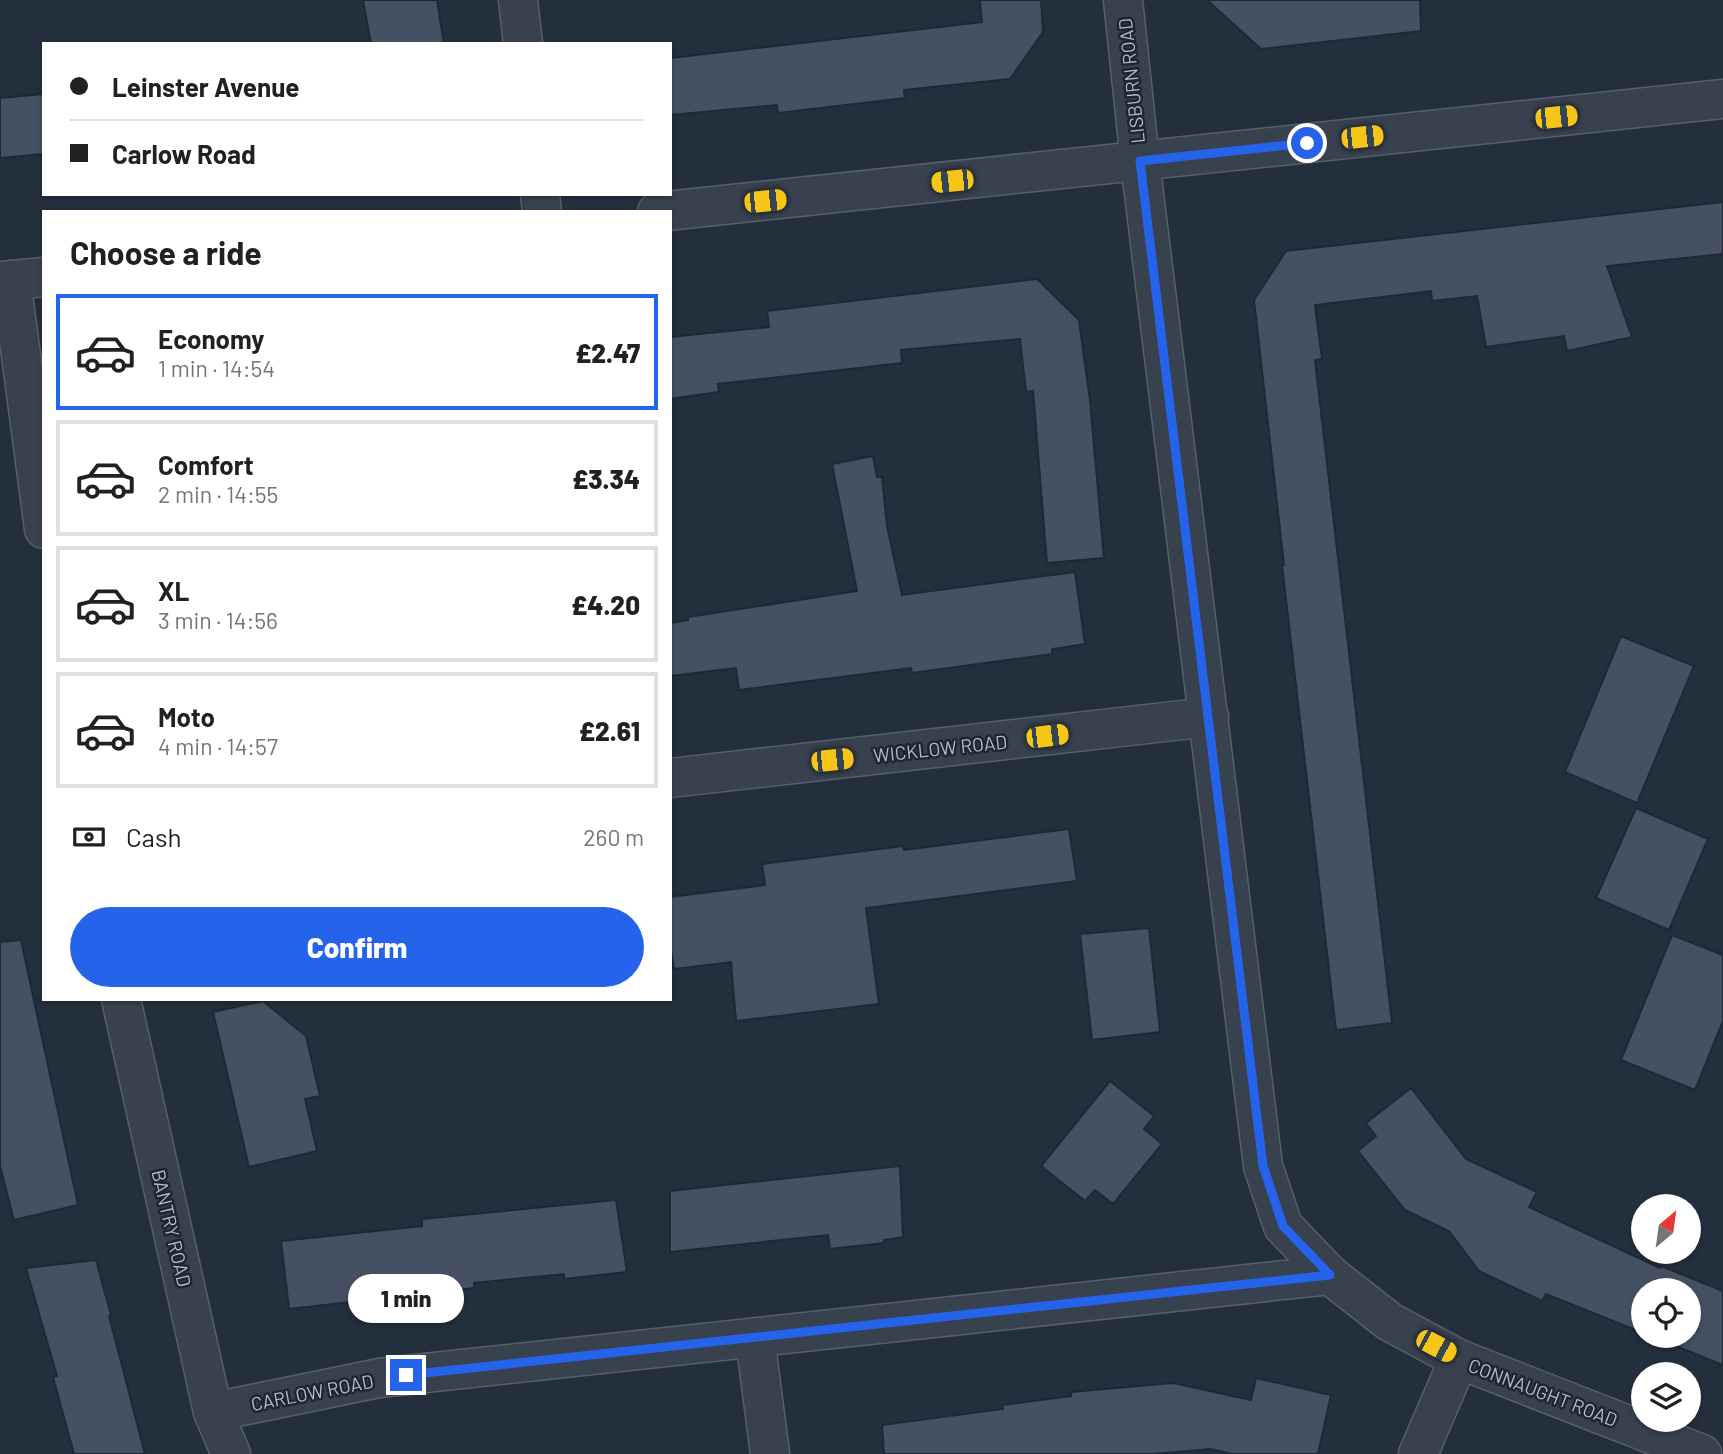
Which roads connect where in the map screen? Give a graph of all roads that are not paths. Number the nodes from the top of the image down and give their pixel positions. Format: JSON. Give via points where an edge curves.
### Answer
{"nodes":[{"id":1,"x":518,"y":0,"type":"edge"},
{"id":2,"x":1123,"y":0,"type":"edge"},
{"id":3,"x":523,"y":42,"type":"edge"},
{"id":4,"x":1723,"y":99,"type":"edge"},
{"id":5,"x":1140,"y":161,"type":"junction"},
{"id":6,"x":672,"y":210,"type":"edge"},
{"id":7,"x":18,"y":279,"type":"edge"},
{"id":8,"x":42,"y":510,"type":"edge"},
{"id":9,"x":1209,"y":717,"type":"junction"},
{"id":10,"x":672,"y":778,"type":"edge"},
{"id":11,"x":121,"y":1001,"type":"edge"},
{"id":12,"x":1330,"y":1275,"type":"junction"},
{"id":13,"x":755,"y":1338,"type":"junction"},
{"id":14,"x":1459,"y":1359,"type":"junction"},
{"id":15,"x":213,"y":1412,"type":"junction"},
{"id":16,"x":231,"y":1454,"type":"edge"},
{"id":17,"x":770,"y":1454,"type":"edge"},
{"id":18,"x":1418,"y":1454,"type":"edge"},
{"id":19,"x":1702,"y":1454,"type":"edge"}],
"edges":[{"from":1,"to":3,"type":"street"},
{"from":2,"to":5,"type":"street","name":"LISBURN ROAD"},
{"from":4,"to":5,"type":"street"},
{"from":5,"to":6,"type":"street"},
{"from":5,"to":9,"type":"street","name":"CONNAUGHT ROAD"},
{"from":7,"to":8,"type":"street"},
{"from":9,"to":10,"type":"street","name":"WICKLOW ROAD"},
{"from":9,"to":12,"type":"street","name":"CONNAUGHT ROAD","via":[[1263,1166],[1283,1226]]},
{"from":11,"to":15,"type":"street","name":"BANTRY ROAD"},
{"from":12,"to":13,"type":"street","name":"CARLOW ROAD"},
{"from":12,"to":14,"type":"street","name":"CONNAUGHT ROAD","via":[[1390,1322]]},
{"from":13,"to":15,"type":"street","name":"CARLOW ROAD","via":[[379,1378]]},
{"from":13,"to":17,"type":"street"},
{"from":14,"to":18,"type":"street"},
{"from":14,"to":19,"type":"street","name":"CONNAUGHT ROAD"},
{"from":15,"to":16,"type":"street","name":"BANTRY ROAD"}]}
